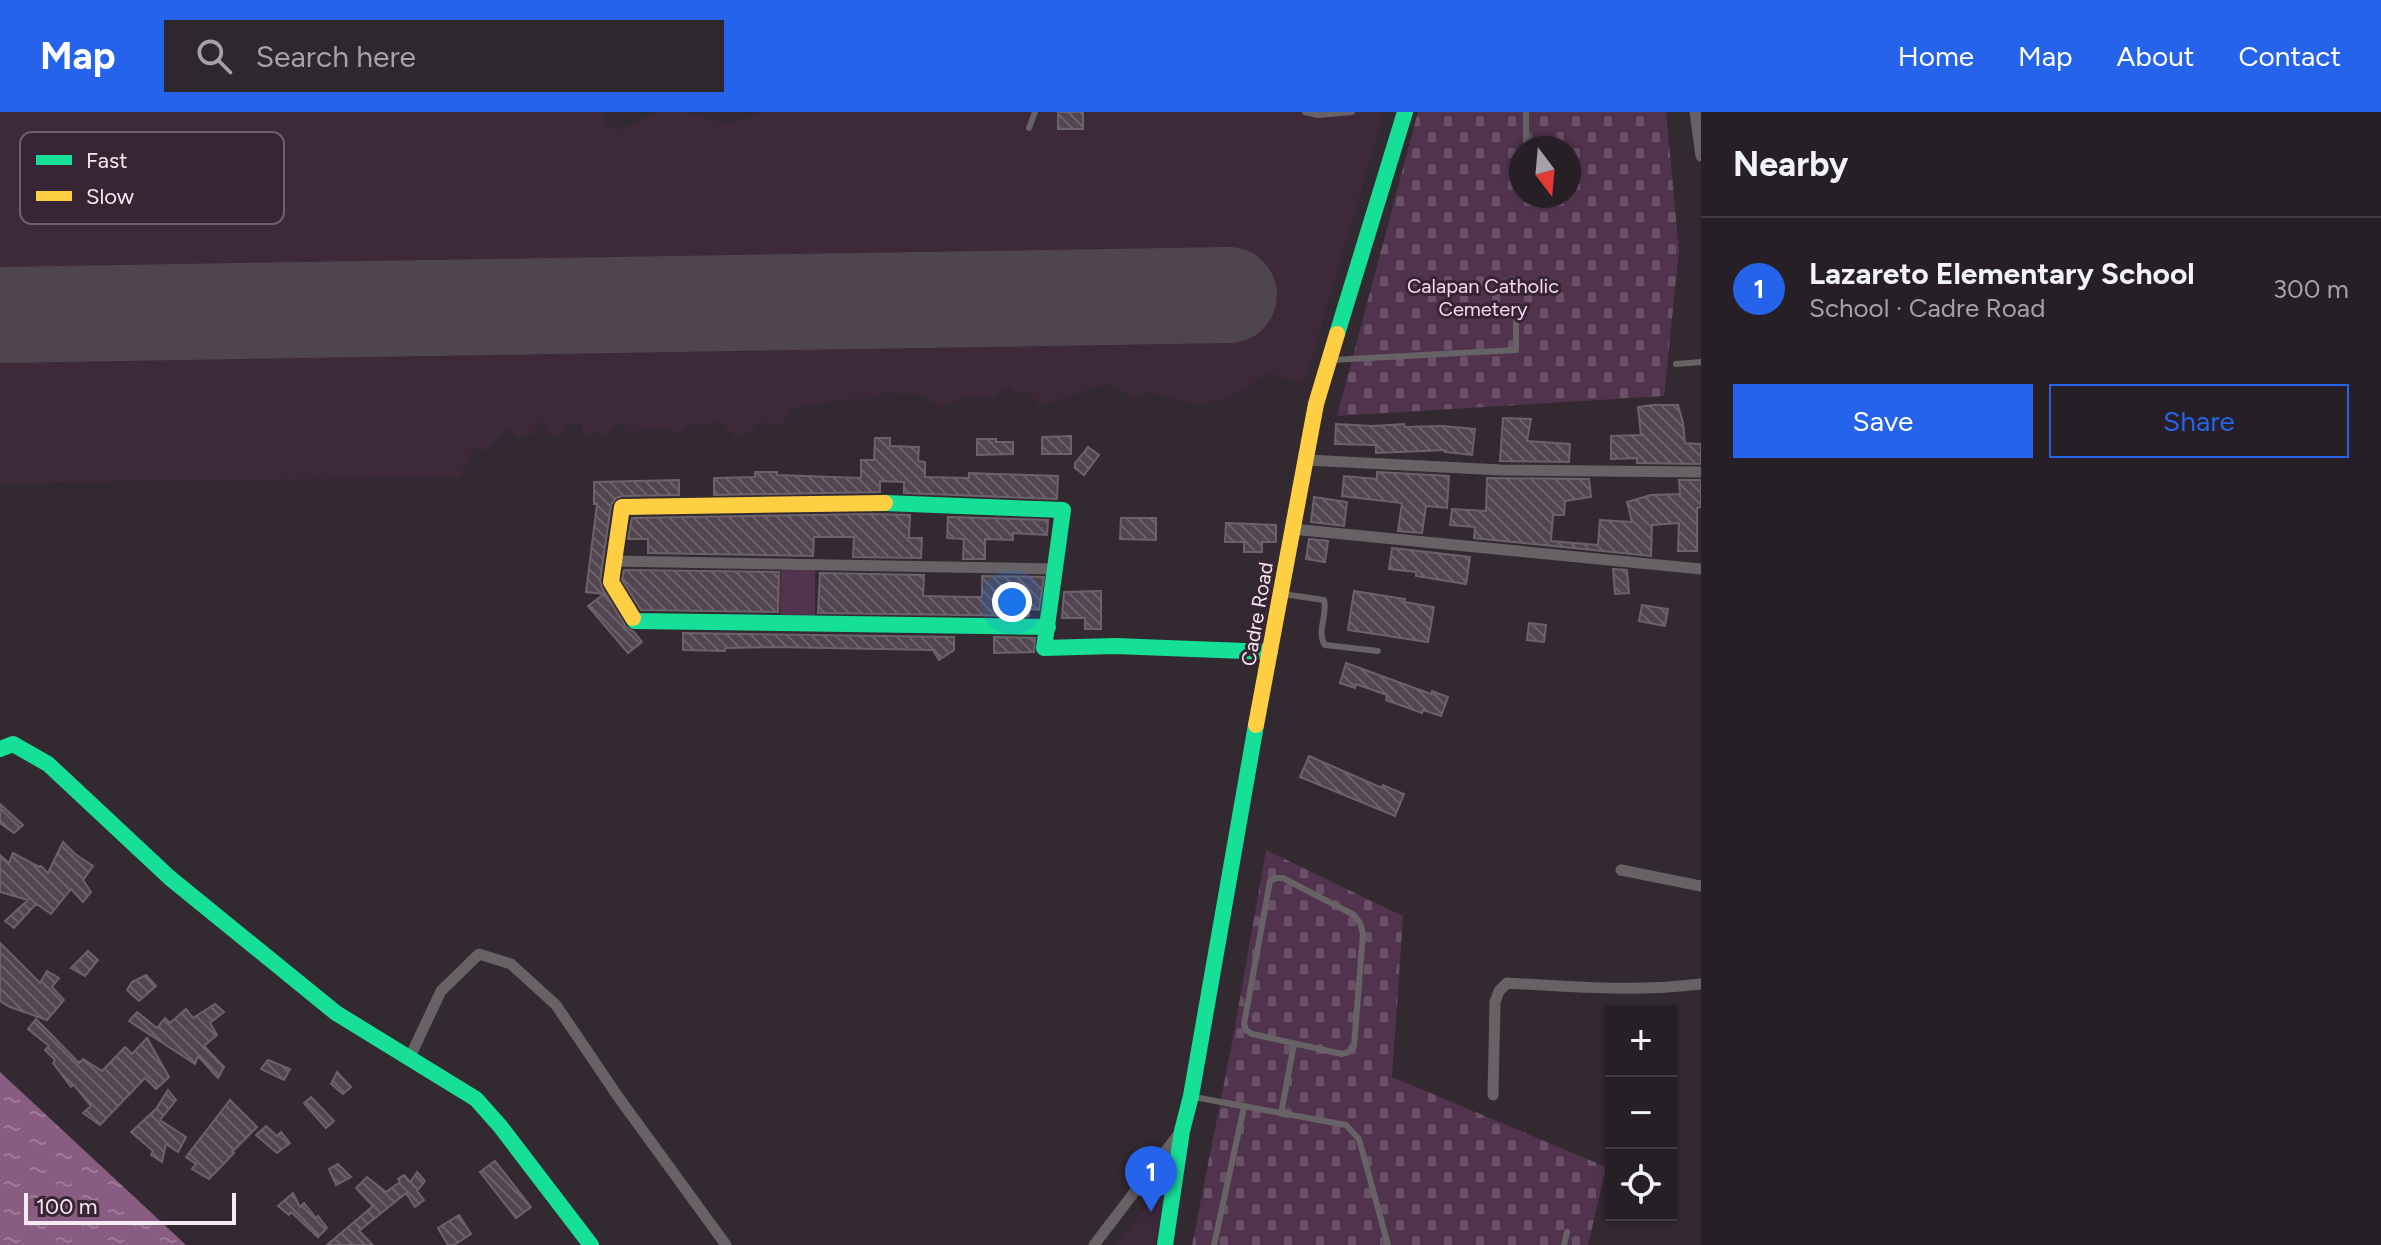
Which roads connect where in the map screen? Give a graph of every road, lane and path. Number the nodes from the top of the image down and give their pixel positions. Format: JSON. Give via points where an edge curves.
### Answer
{"nodes":[{"id":1,"x":1035,"y":112,"type":"edge"},
{"id":2,"x":1305,"y":112,"type":"edge"},
{"id":3,"x":1352,"y":112,"type":"edge"},
{"id":4,"x":1405,"y":112,"type":"edge"},
{"id":5,"x":1526,"y":112,"type":"edge"},
{"id":6,"x":1695,"y":112,"type":"edge"},
{"id":7,"x":1029,"y":128,"type":"dead end"},
{"id":8,"x":1526,"y":136,"type":"edge"},
{"id":9,"x":1701,"y":156,"type":"edge"},
{"id":10,"x":1516,"y":321,"type":"dead end"},
{"id":11,"x":1329,"y":361,"type":"junction"},
{"id":12,"x":1701,"y":362,"type":"edge"},
{"id":13,"x":1676,"y":364,"type":"dead end"},
{"id":14,"x":1307,"y":460,"type":"junction"},
{"id":15,"x":1701,"y":472,"type":"edge"},
{"id":16,"x":1292,"y":529,"type":"junction"},
{"id":17,"x":613,"y":561,"type":"junction"},
{"id":18,"x":1056,"y":569,"type":"junction"},
{"id":19,"x":1701,"y":569,"type":"edge"},
{"id":20,"x":1280,"y":594,"type":"junction"},
{"id":21,"x":1048,"y":627,"type":"junction"},
{"id":22,"x":1378,"y":651,"type":"dead end"},
{"id":23,"x":1270,"y":652,"type":"junction"},
{"id":24,"x":0,"y":749,"type":"edge"},
{"id":25,"x":1621,"y":870,"type":"dead end"},
{"id":26,"x":1701,"y":886,"type":"edge"},
{"id":27,"x":1701,"y":984,"type":"edge"},
{"id":28,"x":1294,"y":1044,"type":"junction"},
{"id":29,"x":409,"y":1059,"type":"junction"},
{"id":30,"x":1493,"y":1095,"type":"dead end"},
{"id":31,"x":1191,"y":1096,"type":"junction"},
{"id":32,"x":1244,"y":1107,"type":"junction"},
{"id":33,"x":1281,"y":1114,"type":"junction"},
{"id":34,"x":1182,"y":1131,"type":"junction"},
{"id":35,"x":1567,"y":1232,"type":"dead end"},
{"id":36,"x":591,"y":1245,"type":"edge"},
{"id":37,"x":726,"y":1245,"type":"edge"},
{"id":38,"x":1094,"y":1245,"type":"edge"},
{"id":39,"x":1165,"y":1245,"type":"edge"},
{"id":40,"x":1214,"y":1245,"type":"edge"},
{"id":41,"x":1388,"y":1245,"type":"edge"},
{"id":42,"x":1564,"y":1245,"type":"edge"}],
"edges":[{"from":1,"to":7,"type":"lane"},
{"from":2,"to":3,"type":"lane"},
{"from":4,"to":11,"type":"street","name":"Cadre Road"},
{"from":5,"to":8,"type":"lane"},
{"from":6,"to":9,"type":"street"},
{"from":10,"to":11,"type":"lane","via":[[1516,350]]},
{"from":11,"to":14,"type":"street","name":"Cadre Road"},
{"from":12,"to":13,"type":"lane"},
{"from":14,"to":15,"type":"street","via":[[1501,470]]},
{"from":14,"to":16,"type":"street","name":"Cadre Road"},
{"from":16,"to":19,"type":"street"},
{"from":16,"to":20,"type":"street","name":"Cadre Road"},
{"from":17,"to":18,"type":"street"},
{"from":17,"to":18,"type":"street","via":[[622,507],[872,503],[1063,510]]},
{"from":17,"to":21,"type":"street","via":[[611,582],[635,621]]},
{"from":18,"to":21,"type":"street"},
{"from":20,"to":22,"type":"lane","via":[[1324,600],[1325,645]]},
{"from":20,"to":23,"type":"street","name":"Cadre Road"},
{"from":21,"to":23,"type":"street","via":[[1044,648]]},
{"from":23,"to":31,"type":"street","name":"Cadre Road"},
{"from":24,"to":29,"type":"street","via":[[13,744],[48,764],[182,888],[336,1013]]},
{"from":25,"to":26,"type":"street"},
{"from":27,"to":30,"type":"street","via":[[1507,983],[1495,1002]]},
{"from":28,"to":28,"type":"lane","via":[[1342,1054],[1354,1046],[1363,934],[1354,915],[1276,878],[1270,881],[1244,1024],[1252,1034]]},
{"from":28,"to":33,"type":"lane"},
{"from":29,"to":36,"type":"street","via":[[476,1099]]},
{"from":29,"to":37,"type":"street","via":[[441,991],[479,954],[511,964],[556,1005]]},
{"from":31,"to":32,"type":"lane"},
{"from":31,"to":34,"type":"street","name":"Cadre Road"},
{"from":32,"to":33,"type":"lane"},
{"from":32,"to":40,"type":"lane"},
{"from":33,"to":41,"type":"lane","via":[[1346,1125],[1359,1139]]},
{"from":34,"to":38,"type":"street"},
{"from":34,"to":39,"type":"street","name":"Cadre Road"},
{"from":35,"to":42,"type":"lane"}]}
